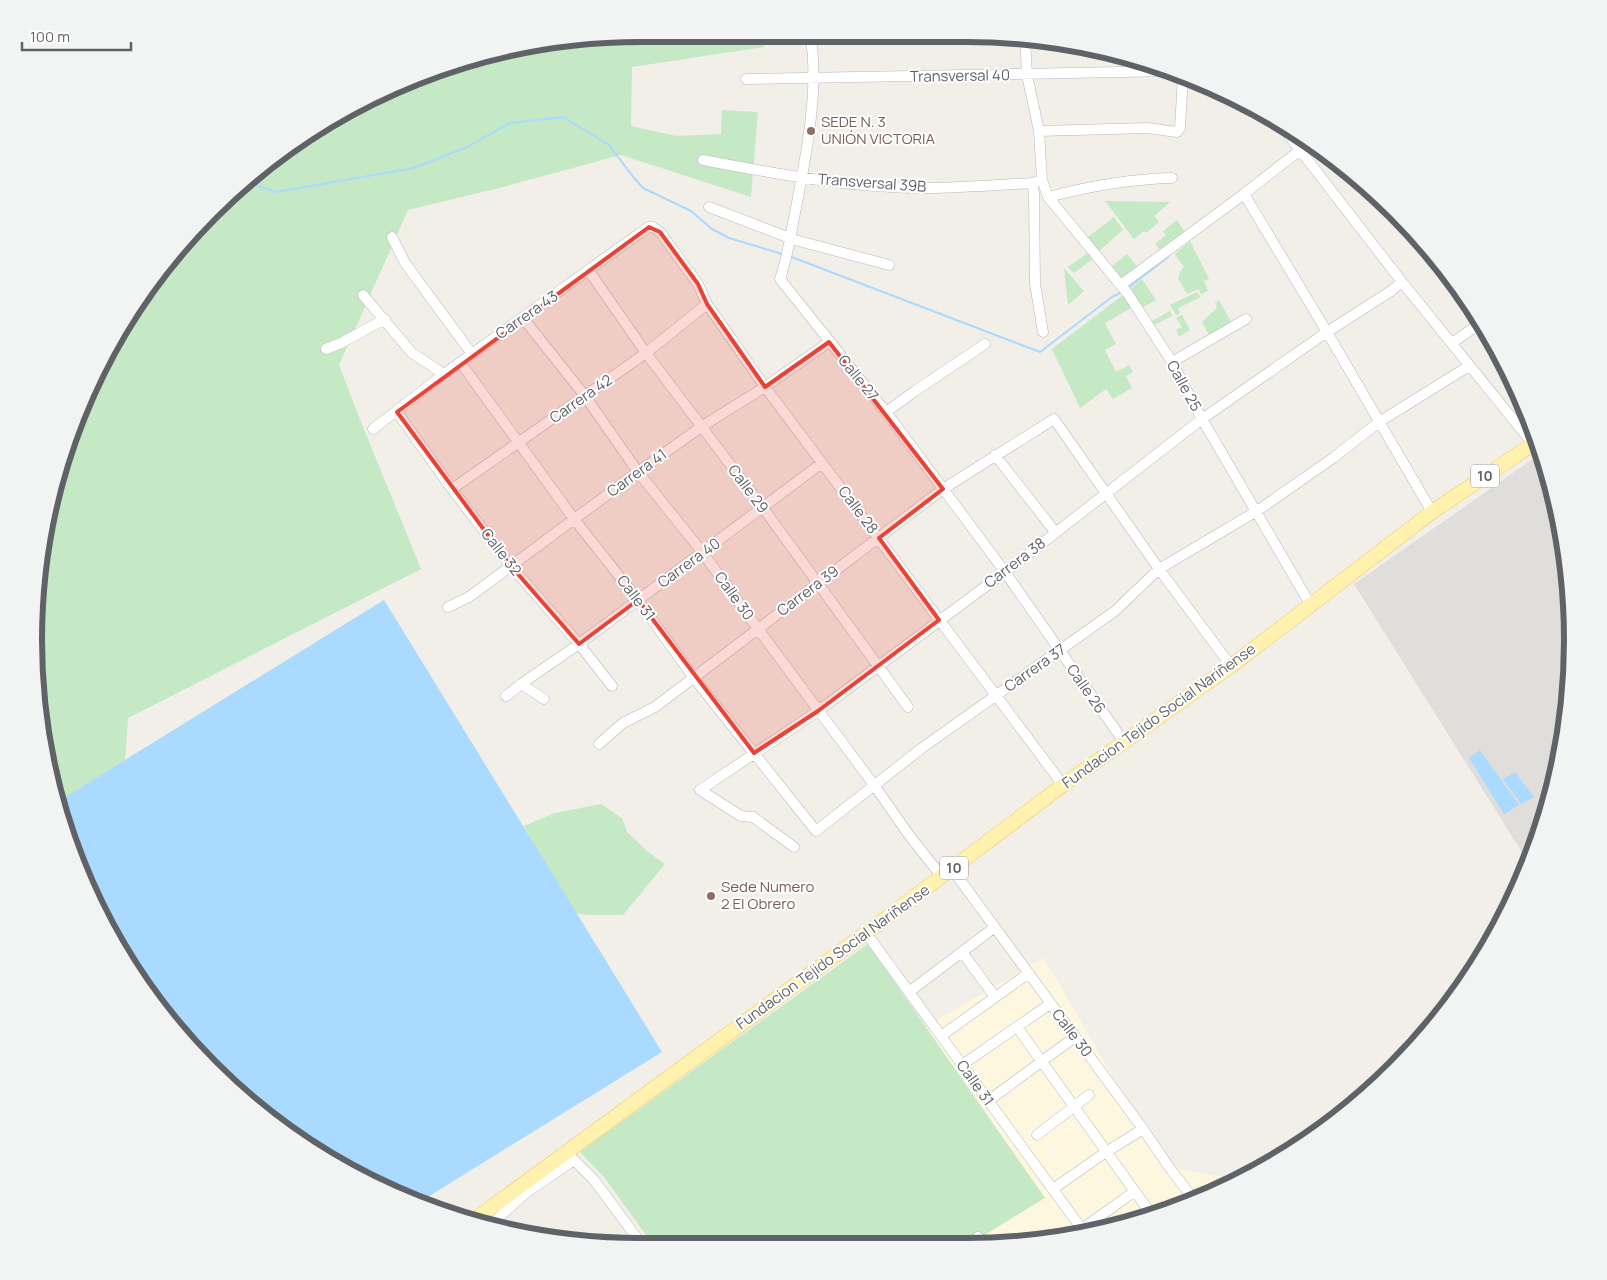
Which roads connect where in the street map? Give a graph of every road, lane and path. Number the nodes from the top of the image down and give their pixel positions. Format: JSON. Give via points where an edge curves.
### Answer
{"nodes":[{"id":1,"x":811,"y":42,"type":"edge"},
{"id":2,"x":1025,"y":46,"type":"edge"},
{"id":3,"x":1151,"y":72,"type":"edge"},
{"id":4,"x":1027,"y":75,"type":"junction"},
{"id":5,"x":746,"y":79,"type":"dead end"},
{"id":6,"x":813,"y":79,"type":"junction"},
{"id":7,"x":1183,"y":83,"type":"edge"},
{"id":8,"x":1039,"y":131,"type":"junction"},
{"id":9,"x":1292,"y":139,"type":"edge"},
{"id":10,"x":1304,"y":146,"type":"edge"},
{"id":11,"x":1300,"y":149,"type":"junction"},
{"id":12,"x":703,"y":160,"type":"dead end"},
{"id":13,"x":802,"y":178,"type":"junction"},
{"id":14,"x":1172,"y":178,"type":"dead end"},
{"id":15,"x":1037,"y":181,"type":"junction"},
{"id":16,"x":1244,"y":194,"type":"junction"},
{"id":17,"x":1048,"y":197,"type":"junction"},
{"id":18,"x":708,"y":207,"type":"dead end"},
{"id":19,"x":660,"y":232,"type":"joint"},
{"id":20,"x":392,"y":237,"type":"dead end"},
{"id":21,"x":790,"y":238,"type":"junction"},
{"id":22,"x":889,"y":265,"type":"dead end"},
{"id":23,"x":589,"y":271,"type":"junction"},
{"id":24,"x":1402,"y":282,"type":"junction"},
{"id":25,"x":1124,"y":288,"type":"junction"},
{"id":26,"x":363,"y":295,"type":"dead end"},
{"id":27,"x":707,"y":304,"type":"junction"},
{"id":28,"x":523,"y":318,"type":"junction"},
{"id":29,"x":385,"y":319,"type":"junction"},
{"id":30,"x":1246,"y":319,"type":"dead end"},
{"id":31,"x":1475,"y":327,"type":"edge"},
{"id":32,"x":1043,"y":332,"type":"dead end"},
{"id":33,"x":1327,"y":332,"type":"junction"},
{"id":34,"x":829,"y":342,"type":"junction"},
{"id":35,"x":985,"y":344,"type":"dead end"},
{"id":36,"x":1452,"y":344,"type":"junction"},
{"id":37,"x":326,"y":349,"type":"dead end"},
{"id":38,"x":646,"y":353,"type":"junction"},
{"id":39,"x":472,"y":354,"type":"junction"},
{"id":40,"x":460,"y":362,"type":"junction"},
{"id":41,"x":1172,"y":362,"type":"junction"},
{"id":42,"x":1469,"y":366,"type":"junction"},
{"id":43,"x":444,"y":374,"type":"junction"},
{"id":44,"x":765,"y":387,"type":"junction"},
{"id":45,"x":585,"y":396,"type":"junction"},
{"id":46,"x":397,"y":412,"type":"junction"},
{"id":47,"x":886,"y":412,"type":"junction"},
{"id":48,"x":1202,"y":419,"type":"junction"},
{"id":49,"x":1379,"y":422,"type":"junction"},
{"id":50,"x":701,"y":428,"type":"junction"},
{"id":51,"x":373,"y":429,"type":"dead end"},
{"id":52,"x":1527,"y":432,"type":"edge"},
{"id":53,"x":518,"y":442,"type":"junction"},
{"id":54,"x":1532,"y":445,"type":"edge"},
{"id":55,"x":996,"y":455,"type":"junction"},
{"id":56,"x":822,"y":463,"type":"junction"},
{"id":57,"x":638,"y":472,"type":"junction"},
{"id":58,"x":452,"y":489,"type":"junction"},
{"id":59,"x":943,"y":489,"type":"junction"},
{"id":60,"x":1107,"y":494,"type":"junction"},
{"id":61,"x":763,"y":508,"type":"junction"},
{"id":62,"x":1256,"y":511,"type":"junction"},
{"id":63,"x":1432,"y":512,"type":"junction"},
{"id":64,"x":574,"y":519,"type":"junction"},
{"id":65,"x":1056,"y":533,"type":"junction"},
{"id":66,"x":879,"y":538,"type":"junction"},
{"id":67,"x":703,"y":553,"type":"junction"},
{"id":68,"x":510,"y":565,"type":"junction"},
{"id":69,"x":1159,"y":569,"type":"junction"},
{"id":70,"x":1005,"y":572,"type":"junction"},
{"id":71,"x":817,"y":583,"type":"junction"},
{"id":72,"x":638,"y":600,"type":"junction"},
{"id":73,"x":1310,"y":604,"type":"junction"},
{"id":74,"x":448,"y":607,"type":"dead end"},
{"id":75,"x":939,"y":620,"type":"junction"},
{"id":76,"x":758,"y":629,"type":"junction"},
{"id":77,"x":579,"y":644,"type":"junction"},
{"id":78,"x":1059,"y":652,"type":"junction"},
{"id":79,"x":878,"y":666,"type":"junction"},
{"id":80,"x":1231,"y":666,"type":"junction"},
{"id":81,"x":694,"y":678,"type":"junction"},
{"id":82,"x":521,"y":684,"type":"junction"},
{"id":83,"x":612,"y":686,"type":"dead end"},
{"id":84,"x":996,"y":695,"type":"junction"},
{"id":85,"x":506,"y":696,"type":"dead end"},
{"id":86,"x":544,"y":699,"type":"dead end"},
{"id":87,"x":908,"y":707,"type":"dead end"},
{"id":88,"x":818,"y":711,"type":"junction"},
{"id":89,"x":1124,"y":742,"type":"junction"},
{"id":90,"x":599,"y":744,"type":"dead end"},
{"id":91,"x":754,"y":753,"type":"junction"},
{"id":92,"x":1063,"y":784,"type":"junction"},
{"id":93,"x":874,"y":785,"type":"junction"},
{"id":94,"x":816,"y":831,"type":"joint"},
{"id":95,"x":794,"y":847,"type":"dead end"},
{"id":96,"x":947,"y":873,"type":"junction"},
{"id":97,"x":995,"y":927,"type":"junction"},
{"id":98,"x":866,"y":933,"type":"junction"},
{"id":99,"x":962,"y":952,"type":"junction"},
{"id":100,"x":1029,"y":973,"type":"junction"},
{"id":101,"x":909,"y":992,"type":"junction"},
{"id":102,"x":995,"y":997,"type":"junction"},
{"id":103,"x":1050,"y":1004,"type":"junction"},
{"id":104,"x":1017,"y":1027,"type":"junction"},
{"id":105,"x":941,"y":1036,"type":"junction"},
{"id":106,"x":1075,"y":1036,"type":"junction"},
{"id":107,"x":1042,"y":1062,"type":"junction"},
{"id":108,"x":962,"y":1065,"type":"junction"},
{"id":109,"x":1089,"y":1095,"type":"dead end"},
{"id":110,"x":988,"y":1101,"type":"junction"},
{"id":111,"x":1074,"y":1107,"type":"junction"},
{"id":112,"x":1143,"y":1129,"type":"junction"},
{"id":113,"x":1037,"y":1135,"type":"dead end"},
{"id":114,"x":1106,"y":1152,"type":"junction"},
{"id":115,"x":570,"y":1156,"type":"junction"},
{"id":116,"x":1053,"y":1189,"type":"junction"},
{"id":117,"x":1134,"y":1191,"type":"junction"},
{"id":118,"x":1190,"y":1194,"type":"edge"},
{"id":119,"x":1148,"y":1209,"type":"edge"},
{"id":120,"x":481,"y":1216,"type":"edge"},
{"id":121,"x":499,"y":1220,"type":"edge"},
{"id":122,"x":1091,"y":1224,"type":"edge"},
{"id":123,"x":1078,"y":1227,"type":"edge"},
{"id":124,"x":638,"y":1238,"type":"edge"}],
"edges":[{"from":1,"to":6,"type":"street"},
{"from":2,"to":4,"type":"street"},
{"from":3,"to":4,"type":"street","name":"Transversal 40"},
{"from":4,"to":6,"type":"street","name":"Transversal 40"},
{"from":4,"to":8,"type":"street"},
{"from":5,"to":6,"type":"street","name":"Transversal 40"},
{"from":6,"to":13,"type":"street"},
{"from":7,"to":8,"type":"street","via":[[1180,128],[1177,132],[1147,128]]},
{"from":8,"to":15,"type":"street"},
{"from":9,"to":11,"type":"street"},
{"from":10,"to":11,"type":"street"},
{"from":11,"to":16,"type":"street"},
{"from":11,"to":24,"type":"street"},
{"from":12,"to":13,"type":"street","name":"Transversal 39B"},
{"from":13,"to":15,"type":"street","name":"Transversal 39B","via":[[926,188]]},
{"from":13,"to":21,"type":"street"},
{"from":14,"to":17,"type":"street","via":[[1099,184]]},
{"from":15,"to":17,"type":"street","name":"Calle 25"},
{"from":15,"to":32,"type":"street","via":[[1034,192],[1035,284]]},
{"from":16,"to":25,"type":"street"},
{"from":16,"to":33,"type":"street"},
{"from":17,"to":25,"type":"street","name":"Calle 25"},
{"from":18,"to":21,"type":"street"},
{"from":19,"to":23,"type":"street","name":"Carrera 43","via":[[649,227]]},
{"from":19,"to":27,"type":"street","name":"Calle 28","via":[[698,284]]},
{"from":20,"to":39,"type":"street","via":[[414,275]]},
{"from":21,"to":22,"type":"street"},
{"from":21,"to":34,"type":"street","name":"Calle 27","via":[[780,278]]},
{"from":23,"to":28,"type":"street","name":"Carrera 43"},
{"from":23,"to":38,"type":"street","name":"Calle 29"},
{"from":24,"to":33,"type":"street","name":"Carrera 38"},
{"from":24,"to":36,"type":"street"},
{"from":25,"to":41,"type":"street","name":"Calle 25"},
{"from":26,"to":29,"type":"street"},
{"from":27,"to":38,"type":"street","name":"Carrera 42"},
{"from":27,"to":44,"type":"street","name":"Calle 28"},
{"from":28,"to":39,"type":"street","name":"Carrera 43"},
{"from":28,"to":45,"type":"street","name":"Calle 30"},
{"from":29,"to":37,"type":"street"},
{"from":29,"to":43,"type":"street","via":[[412,353]]},
{"from":30,"to":41,"type":"street"},
{"from":31,"to":36,"type":"street"},
{"from":33,"to":48,"type":"street","name":"Carrera 38"},
{"from":33,"to":49,"type":"street"},
{"from":34,"to":44,"type":"street","name":"Carrera 41"},
{"from":34,"to":47,"type":"street","name":"Calle 27"},
{"from":35,"to":47,"type":"street"},
{"from":36,"to":42,"type":"street"},
{"from":38,"to":45,"type":"street","name":"Carrera 42"},
{"from":38,"to":50,"type":"street","name":"Calle 29"},
{"from":39,"to":40,"type":"street","name":"Carrera 43"},
{"from":40,"to":43,"type":"street","name":"Carrera 43"},
{"from":40,"to":53,"type":"street","name":"Calle 31"},
{"from":41,"to":48,"type":"street","name":"Calle 25"},
{"from":42,"to":49,"type":"street","name":"Carrera 37"},
{"from":42,"to":52,"type":"street"},
{"from":43,"to":46,"type":"street","name":"Carrera 43"},
{"from":44,"to":50,"type":"street","name":"Carrera 41"},
{"from":44,"to":56,"type":"street","name":"Calle 28"},
{"from":45,"to":53,"type":"street","name":"Carrera 42"},
{"from":45,"to":57,"type":"street","name":"Calle 30"},
{"from":46,"to":51,"type":"street","name":"Carrera 43"},
{"from":46,"to":58,"type":"street","name":"Calle 32"},
{"from":47,"to":59,"type":"street","name":"Calle 27"},
{"from":48,"to":60,"type":"street","name":"Carrera 38"},
{"from":48,"to":62,"type":"street","name":"Calle 25"},
{"from":49,"to":62,"type":"street","name":"Carrera 37","via":[[1334,458]]},
{"from":49,"to":63,"type":"street"},
{"from":50,"to":57,"type":"street","name":"Carrera 41"},
{"from":50,"to":61,"type":"street","name":"Calle 29"},
{"from":53,"to":58,"type":"street","name":"Carrera 42"},
{"from":53,"to":64,"type":"street","name":"Calle 31"},
{"from":54,"to":63,"type":"main road","number":"10"},
{"from":55,"to":59,"type":"street","name":"Carrera 39"},
{"from":55,"to":60,"type":"street","name":"Carrera 39","via":[[1054,420]]},
{"from":55,"to":65,"type":"street"},
{"from":56,"to":61,"type":"street","name":"Carrera 40"},
{"from":56,"to":66,"type":"street","name":"Calle 28"},
{"from":57,"to":64,"type":"street","name":"Carrera 41"},
{"from":57,"to":67,"type":"street","name":"Calle 30"},
{"from":58,"to":68,"type":"street","name":"Calle 32"},
{"from":59,"to":66,"type":"street","name":"Carrera 39"},
{"from":59,"to":70,"type":"street","name":"Calle 26"},
{"from":60,"to":65,"type":"street","name":"Carrera 38"},
{"from":60,"to":69,"type":"street"},
{"from":61,"to":67,"type":"street","name":"Carrera 40"},
{"from":61,"to":71,"type":"street","name":"Calle 29"},
{"from":62,"to":69,"type":"street","name":"Carrera 37"},
{"from":62,"to":73,"type":"street","name":"Calle 25"},
{"from":63,"to":73,"type":"main road","name":"Fundacion Tejido Social Nariñense","number":"10"},
{"from":64,"to":68,"type":"street","name":"Carrera 41"},
{"from":64,"to":72,"type":"street","name":"Calle 31"},
{"from":65,"to":70,"type":"street","name":"Carrera 38"},
{"from":66,"to":71,"type":"street","name":"Carrera 39"},
{"from":66,"to":75,"type":"street","name":"Calle 28"},
{"from":67,"to":72,"type":"street","name":"Carrera 40"},
{"from":67,"to":76,"type":"street","name":"Calle 30"},
{"from":68,"to":74,"type":"street","name":"Carrera 41","via":[[469,597]]},
{"from":68,"to":77,"type":"street","name":"Calle 32"},
{"from":69,"to":78,"type":"street","name":"Carrera 37","via":[[1115,611]]},
{"from":69,"to":80,"type":"street"},
{"from":70,"to":75,"type":"street","name":"Carrera 38"},
{"from":70,"to":78,"type":"street","name":"Calle 26"},
{"from":71,"to":76,"type":"street","name":"Carrera 39"},
{"from":71,"to":79,"type":"street","name":"Calle 29"},
{"from":72,"to":77,"type":"street","name":"Carrera 40"},
{"from":72,"to":81,"type":"street","name":"Calle 31"},
{"from":73,"to":80,"type":"main road","name":"Fundacion Tejido Social Nariñense","number":"10"},
{"from":75,"to":79,"type":"street","name":"Carrera 38"},
{"from":75,"to":84,"type":"street","name":"Calle 28"},
{"from":76,"to":81,"type":"street","name":"Carrera 39"},
{"from":76,"to":88,"type":"street","name":"Calle 30"},
{"from":77,"to":82,"type":"street","name":"Carrera 40"},
{"from":77,"to":83,"type":"street","name":"Calle 32"},
{"from":78,"to":84,"type":"street","name":"Carrera 37"},
{"from":78,"to":89,"type":"street","name":"Calle 26"},
{"from":79,"to":87,"type":"street","name":"Calle 29"},
{"from":79,"to":88,"type":"street","name":"Carrera 38"},
{"from":80,"to":89,"type":"main road","name":"Fundacion Tejido Social Nariñense","number":"10"},
{"from":81,"to":90,"type":"street","name":"Carrera 39","via":[[656,707],[623,723]]},
{"from":81,"to":91,"type":"street","name":"Calle 31"},
{"from":82,"to":85,"type":"street","name":"Carrera 40"},
{"from":82,"to":86,"type":"street"},
{"from":84,"to":92,"type":"street","name":"Calle 28"},
{"from":84,"to":93,"type":"street","name":"Carrera 37"},
{"from":88,"to":91,"type":"street","name":"Carrera 38"},
{"from":88,"to":93,"type":"street","name":"Calle 30"},
{"from":89,"to":92,"type":"main road","name":"Fundacion Tejido Social Nariñense","number":"10"},
{"from":91,"to":94,"type":"street","name":"Calle 31"},
{"from":91,"to":95,"type":"street","name":"Carrera 38","via":[[700,790],[741,816],[753,817]]},
{"from":92,"to":96,"type":"main road","name":"Fundacion Tejido Social Nariñense","number":"10"},
{"from":93,"to":94,"type":"street","name":"Carrera 37"},
{"from":93,"to":96,"type":"street","name":"Calle 30","via":[[909,835]]},
{"from":96,"to":97,"type":"street","name":"Calle 30"},
{"from":96,"to":98,"type":"main road","name":"Fundacion Tejido Social Nariñense","number":"10"},
{"from":97,"to":99,"type":"street"},
{"from":97,"to":100,"type":"street","name":"Calle 30"},
{"from":98,"to":101,"type":"street","name":"Calle 31"},
{"from":98,"to":115,"type":"main road","name":"Fundacion Tejido Social Nariñense","number":"10"},
{"from":99,"to":101,"type":"street"},
{"from":99,"to":102,"type":"street"},
{"from":100,"to":102,"type":"street"},
{"from":100,"to":103,"type":"street","name":"Calle 30"},
{"from":101,"to":105,"type":"street","name":"Calle 31"},
{"from":102,"to":105,"type":"street"},
{"from":103,"to":104,"type":"street"},
{"from":103,"to":106,"type":"street","name":"Calle 30"},
{"from":104,"to":107,"type":"street"},
{"from":104,"to":108,"type":"street"},
{"from":105,"to":108,"type":"street","name":"Calle 31"},
{"from":106,"to":107,"type":"street"},
{"from":106,"to":112,"type":"street","name":"Calle 30"},
{"from":107,"to":110,"type":"street"},
{"from":107,"to":111,"type":"street"},
{"from":108,"to":110,"type":"street","name":"Calle 31"},
{"from":109,"to":111,"type":"street"},
{"from":110,"to":116,"type":"street","name":"Calle 31"},
{"from":111,"to":113,"type":"street"},
{"from":111,"to":114,"type":"street"},
{"from":112,"to":114,"type":"street"},
{"from":112,"to":118,"type":"street","name":"Calle 30"},
{"from":114,"to":116,"type":"street"},
{"from":114,"to":117,"type":"street"},
{"from":115,"to":120,"type":"main road","name":"Fundacion Tejido Social Nariñense","number":"10"},
{"from":115,"to":121,"type":"street"},
{"from":115,"to":124,"type":"street","via":[[594,1180]]},
{"from":116,"to":123,"type":"street","name":"Calle 31"},
{"from":117,"to":119,"type":"street"},
{"from":117,"to":122,"type":"street"}]}
